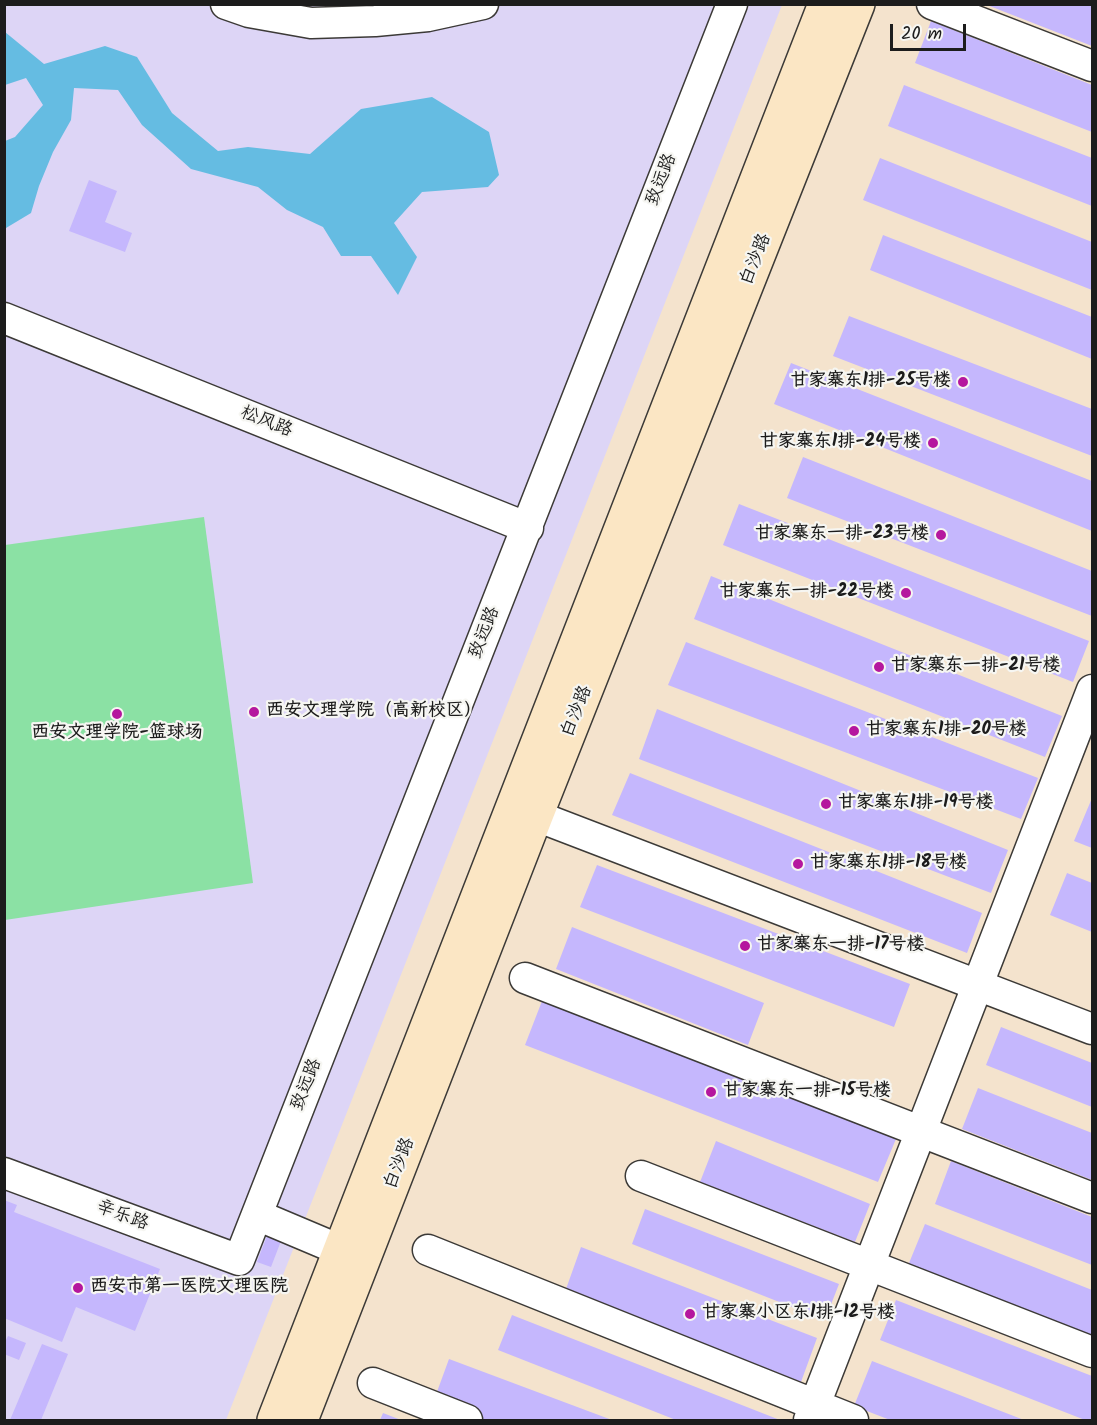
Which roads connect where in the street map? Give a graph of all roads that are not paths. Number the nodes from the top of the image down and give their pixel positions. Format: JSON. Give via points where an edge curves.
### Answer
{"nodes":[{"id":1,"x":226,"y":4,"type":"edge"},
{"id":2,"x":483,"y":4,"type":"edge"},
{"id":3,"x":732,"y":4,"type":"edge"},
{"id":4,"x":825,"y":4,"type":"edge"},
{"id":5,"x":858,"y":4,"type":"edge"},
{"id":6,"x":932,"y":4,"type":"edge"},
{"id":7,"x":1092,"y":66,"type":"edge"},
{"id":8,"x":4,"y":318,"type":"edge"},
{"id":9,"x":528,"y":528,"type":"junction"},
{"id":10,"x":1092,"y":690,"type":"edge"},
{"id":11,"x":525,"y":812,"type":"junction"},
{"id":12,"x":525,"y":978,"type":"dead end"},
{"id":13,"x":979,"y":985,"type":"junction"},
{"id":14,"x":1092,"y":1029,"type":"edge"},
{"id":15,"x":922,"y":1130,"type":"junction"},
{"id":16,"x":4,"y":1173,"type":"edge"},
{"id":17,"x":641,"y":1176,"type":"dead end"},
{"id":18,"x":1092,"y":1198,"type":"edge"},
{"id":19,"x":257,"y":1215,"type":"junction"},
{"id":20,"x":340,"y":1250,"type":"junction"},
{"id":21,"x":428,"y":1250,"type":"dead end"},
{"id":22,"x":240,"y":1260,"type":"joint"},
{"id":23,"x":869,"y":1266,"type":"junction"},
{"id":24,"x":1092,"y":1352,"type":"edge"},
{"id":25,"x":373,"y":1383,"type":"dead end"},
{"id":26,"x":812,"y":1413,"type":"edge"},
{"id":27,"x":274,"y":1420,"type":"edge"},
{"id":28,"x":301,"y":1420,"type":"edge"},
{"id":29,"x":467,"y":1420,"type":"edge"},
{"id":30,"x":854,"y":1420,"type":"edge"}],
"edges":[{"from":1,"to":2,"type":"street","via":[[312,23],[428,16]]},
{"from":3,"to":9,"type":"street","name":"致远路"},
{"from":4,"to":11,"type":"street","name":"白沙路"},
{"from":5,"to":11,"type":"street","name":"白沙路"},
{"from":6,"to":7,"type":"street"},
{"from":8,"to":9,"type":"street","name":"松风路"},
{"from":9,"to":19,"type":"street","name":"致远路"},
{"from":10,"to":13,"type":"street"},
{"from":11,"to":13,"type":"street"},
{"from":11,"to":20,"type":"street","name":"白沙路"},
{"from":11,"to":28,"type":"street","name":"白沙路"},
{"from":12,"to":15,"type":"street"},
{"from":13,"to":14,"type":"street"},
{"from":13,"to":15,"type":"street"},
{"from":15,"to":18,"type":"street"},
{"from":15,"to":23,"type":"street"},
{"from":16,"to":22,"type":"street","name":"辛乐路"},
{"from":17,"to":23,"type":"street"},
{"from":19,"to":20,"type":"street"},
{"from":19,"to":22,"type":"street","name":"致远路"},
{"from":20,"to":27,"type":"street","name":"白沙路"},
{"from":21,"to":26,"type":"street"},
{"from":23,"to":24,"type":"street"},
{"from":23,"to":26,"type":"street"},
{"from":25,"to":29,"type":"street"},
{"from":26,"to":30,"type":"street"}]}
